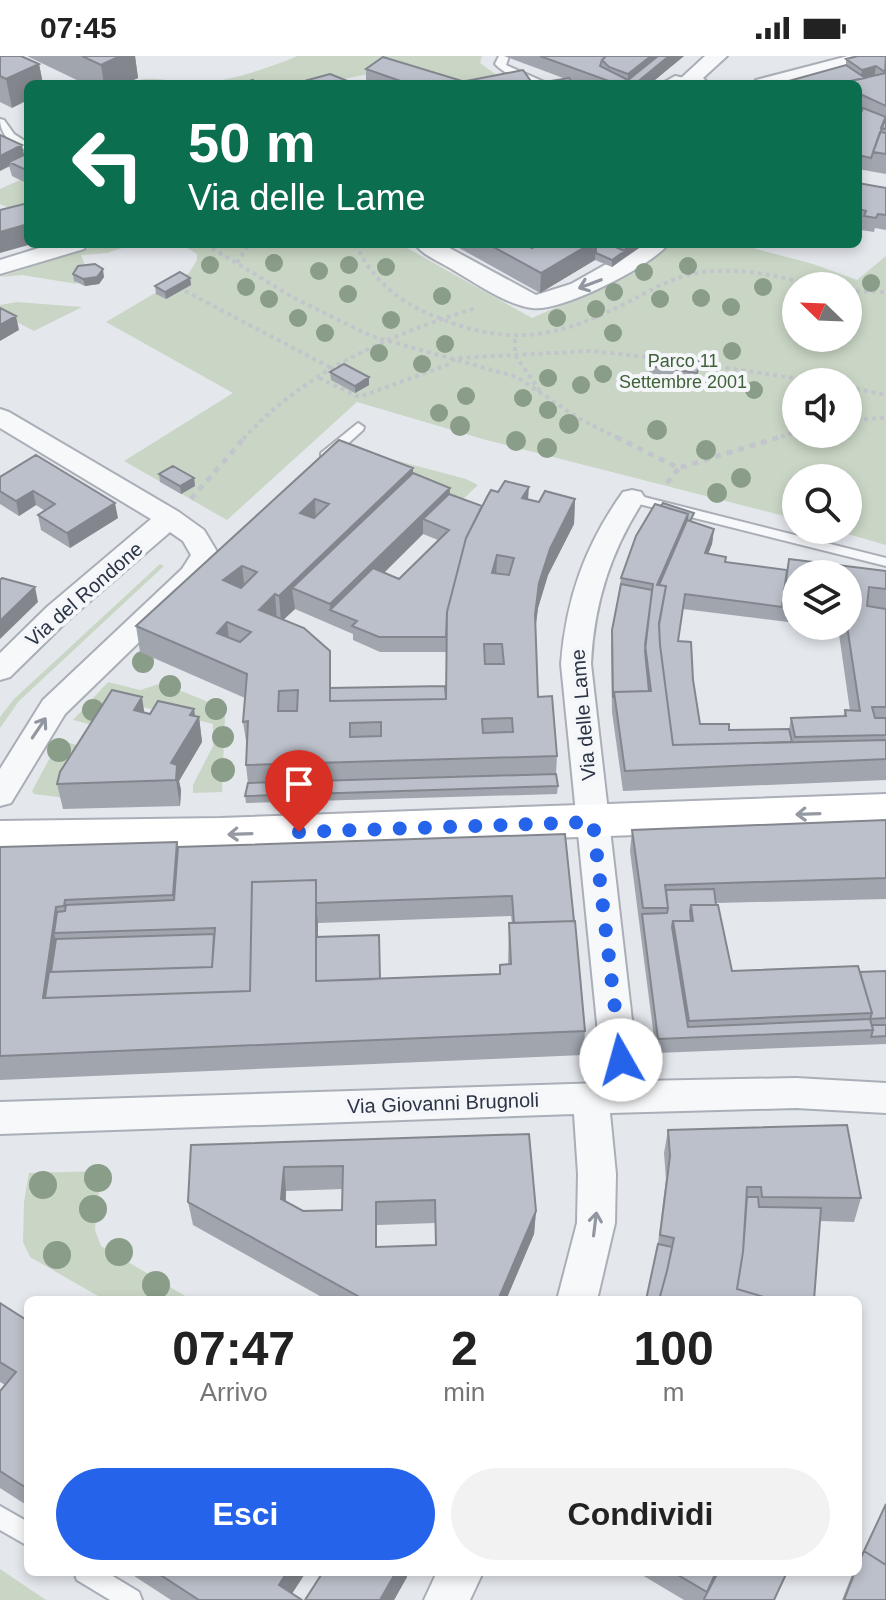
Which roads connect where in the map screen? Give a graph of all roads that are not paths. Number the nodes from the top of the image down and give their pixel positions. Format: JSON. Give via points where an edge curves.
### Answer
{"nodes":[{"id":1,"x":504,"y":56,"type":"edge"},
{"id":2,"x":717,"y":56,"type":"edge"},
{"id":3,"x":877,"y":58,"type":"edge"},
{"id":4,"x":534,"y":80,"type":"edge"},
{"id":5,"x":696,"y":80,"type":"edge"},
{"id":6,"x":777,"y":80,"type":"edge"},
{"id":7,"x":0,"y":122,"type":"edge"},
{"id":8,"x":24,"y":145,"type":"edge"},
{"id":9,"x":63,"y":248,"type":"edge"},
{"id":10,"x":433,"y":248,"type":"edge"},
{"id":11,"x":651,"y":248,"type":"edge"},
{"id":12,"x":0,"y":267,"type":"edge"},
{"id":13,"x":0,"y":417,"type":"edge"},
{"id":14,"x":358,"y":427,"type":"dead end"},
{"id":15,"x":314,"y":466,"type":"edge"},
{"id":16,"x":632,"y":498,"type":"joint"},
{"id":17,"x":180,"y":509,"type":"junction"},
{"id":18,"x":886,"y":562,"type":"edge"},
{"id":19,"x":0,"y":670,"type":"edge"},
{"id":20,"x":0,"y":795,"type":"edge"},
{"id":21,"x":886,"y":810,"type":"edge"},
{"id":22,"x":593,"y":822,"type":"junction"},
{"id":23,"x":0,"y":837,"type":"edge"},
{"id":24,"x":607,"y":1097,"type":"junction"},
{"id":25,"x":886,"y":1098,"type":"edge"},
{"id":26,"x":0,"y":1118,"type":"edge"},
{"id":27,"x":578,"y":1296,"type":"edge"},
{"id":28,"x":0,"y":1517,"type":"edge"},
{"id":29,"x":24,"y":1532,"type":"edge"},
{"id":30,"x":92,"y":1576,"type":"edge"},
{"id":31,"x":459,"y":1576,"type":"edge"},
{"id":32,"x":131,"y":1600,"type":"edge"},
{"id":33,"x":446,"y":1600,"type":"edge"}],
"edges":[{"from":1,"to":4,"type":"lane","via":[[503,67]]},
{"from":2,"to":5,"type":"street"},
{"from":3,"to":6,"type":"street"},
{"from":7,"to":8,"type":"lane"},
{"from":9,"to":12,"type":"street"},
{"from":11,"to":10,"type":"street","one_way":true,"via":[[604,278],[533,302]]},
{"from":13,"to":17,"type":"street"},
{"from":14,"to":15,"type":"lane"},
{"from":16,"to":18,"type":"lane","name":"Via delle Lame"},
{"from":16,"to":22,"type":"street","name":"Via delle Lame","via":[[597,559],[578,626],[578,691]]},
{"from":17,"to":19,"type":"street","name":"Via del Rondone"},
{"from":20,"to":17,"type":"street","one_way":true,"via":[[54,707],[213,551],[194,536]]},
{"from":21,"to":22,"type":"street","one_way":true},
{"from":22,"to":23,"type":"street","one_way":true},
{"from":22,"to":24,"type":"street","name":"Via delle Lame"},
{"from":24,"to":25,"type":"street","name":"Via Giovanni Brugnoli","via":[[796,1093]]},
{"from":24,"to":26,"type":"street","name":"Via Giovanni Brugnoli"},
{"from":27,"to":24,"type":"street","name":"Via delle Lame","one_way":true,"via":[[596,1223]]},
{"from":28,"to":29,"type":"lane"},
{"from":30,"to":32,"type":"lane"},
{"from":31,"to":33,"type":"street"}]}
